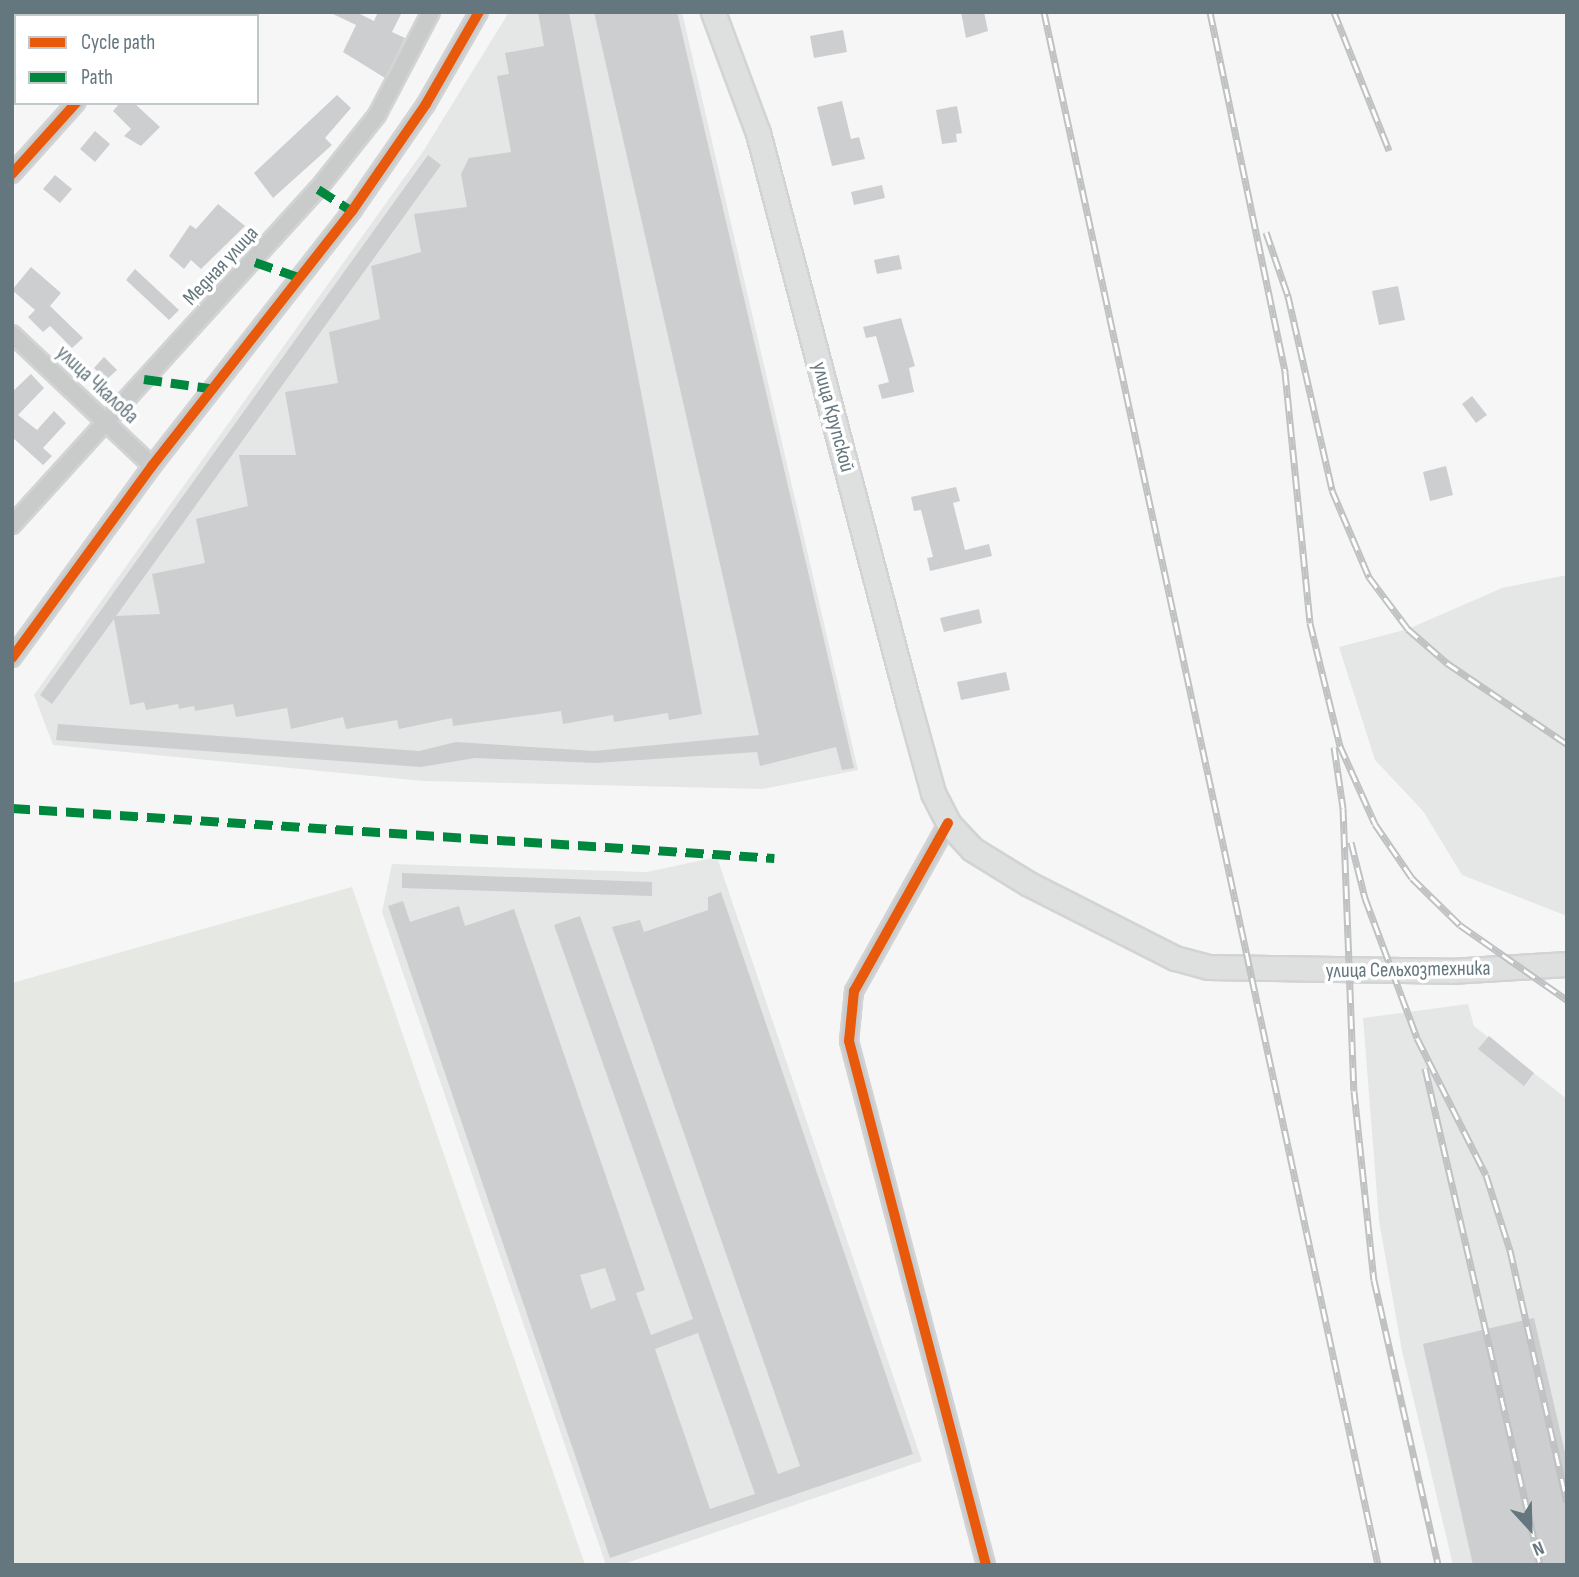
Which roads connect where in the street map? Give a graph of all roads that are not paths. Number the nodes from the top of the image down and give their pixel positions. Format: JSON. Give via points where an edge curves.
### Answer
{"nodes":[{"id":1,"x":431,"y":12,"type":"edge"},
{"id":2,"x":479,"y":12,"type":"edge"},
{"id":3,"x":713,"y":12,"type":"edge"},
{"id":4,"x":74,"y":105,"type":"edge"},
{"id":5,"x":12,"y":174,"type":"edge"},
{"id":6,"x":12,"y":334,"type":"edge"},
{"id":7,"x":106,"y":422,"type":"junction"},
{"id":8,"x":152,"y":466,"type":"junction"},
{"id":9,"x":12,"y":525,"type":"edge"},
{"id":10,"x":12,"y":658,"type":"edge"},
{"id":11,"x":948,"y":823,"type":"junction"},
{"id":12,"x":1567,"y":964,"type":"edge"},
{"id":13,"x":1249,"y":971,"type":"joint"},
{"id":14,"x":986,"y":1565,"type":"edge"}],
"edges":[{"from":1,"to":7,"type":"street","name":"Медная улица","via":[[377,115],[255,262]]},
{"from":2,"to":8,"type":"street","via":[[426,104],[352,211]]},
{"from":3,"to":11,"type":"main road","name":"улица Крупской","via":[[758,133],[933,793]]},
{"from":4,"to":5,"type":"street"},
{"from":6,"to":7,"type":"street","name":"улица Чкалова"},
{"from":7,"to":8,"type":"street","name":"улица Чкалова"},
{"from":7,"to":9,"type":"street","name":"Медная улица"},
{"from":8,"to":10,"type":"street"},
{"from":11,"to":13,"type":"main road","name":"улица Крупской","via":[[972,849],[1029,884],[1175,958]]},
{"from":11,"to":14,"type":"street","via":[[854,991],[849,1041]]},
{"from":12,"to":13,"type":"main road","name":"улица Сельхозтехника","via":[[1450,971]]}]}
